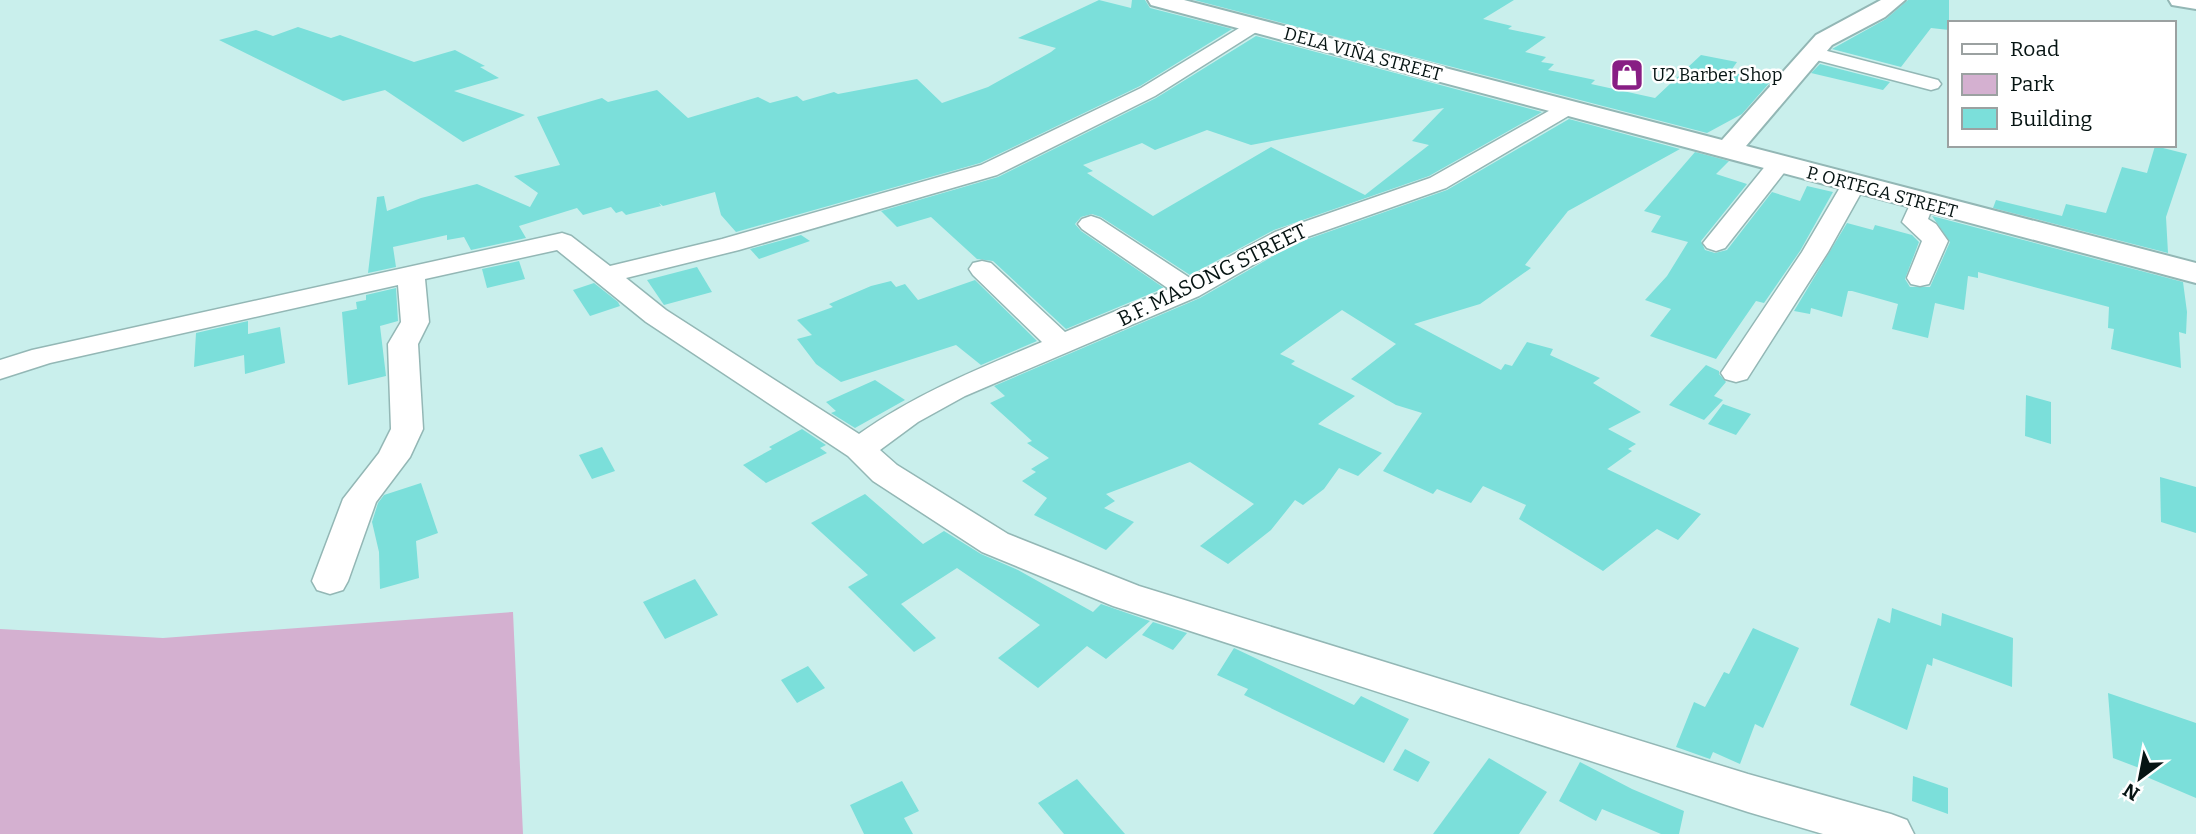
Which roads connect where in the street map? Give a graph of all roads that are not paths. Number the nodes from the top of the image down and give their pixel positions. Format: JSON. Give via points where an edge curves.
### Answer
{"nodes":[{"id":1,"x":1159,"y":0,"type":"edge"},
{"id":2,"x":1894,"y":0,"type":"edge"},
{"id":3,"x":2180,"y":0,"type":"edge"},
{"id":4,"x":2196,"y":3,"type":"edge"},
{"id":5,"x":1254,"y":25,"type":"junction"},
{"id":6,"x":1812,"y":53,"type":"junction"},
{"id":7,"x":1931,"y":84,"type":"dead end"},
{"id":8,"x":1568,"y":108,"type":"junction"},
{"id":9,"x":1727,"y":150,"type":"junction"},
{"id":10,"x":1779,"y":164,"type":"junction"},
{"id":11,"x":1854,"y":184,"type":"junction"},
{"id":12,"x":1922,"y":202,"type":"junction"},
{"id":13,"x":1091,"y":224,"type":"dead end"},
{"id":14,"x":1716,"y":243,"type":"dead end"},
{"id":15,"x":982,"y":269,"type":"dead end"},
{"id":16,"x":2196,"y":273,"type":"edge"},
{"id":17,"x":411,"y":274,"type":"junction"},
{"id":18,"x":607,"y":275,"type":"junction"},
{"id":19,"x":1920,"y":278,"type":"dead end"},
{"id":20,"x":1189,"y":290,"type":"junction"},
{"id":21,"x":1061,"y":345,"type":"junction"},
{"id":22,"x":0,"y":370,"type":"edge"},
{"id":23,"x":1736,"y":373,"type":"dead end"},
{"id":24,"x":860,"y":449,"type":"junction"},
{"id":25,"x":330,"y":581,"type":"dead end"},
{"id":26,"x":1891,"y":834,"type":"edge"}],
"edges":[{"from":1,"to":5,"type":"street","name":"DELA VIÑA STREET"},
{"from":2,"to":6,"type":"street","via":[[1838,30]]},
{"from":3,"to":4,"type":"street"},
{"from":5,"to":8,"type":"street","name":"DELA VIÑA STREET"},
{"from":5,"to":18,"type":"street","via":[[1148,92],[989,170],[743,242]]},
{"from":6,"to":7,"type":"street"},
{"from":6,"to":9,"type":"street"},
{"from":8,"to":9,"type":"street","name":"P. ORTEGA STREET"},
{"from":8,"to":20,"type":"street","name":"B.F. MASONG STREET","via":[[1438,183],[1284,237]]},
{"from":9,"to":10,"type":"street","name":"P. ORTEGA STREET"},
{"from":10,"to":11,"type":"street","name":"P. ORTEGA STREET"},
{"from":10,"to":14,"type":"street"},
{"from":11,"to":12,"type":"street","name":"P. ORTEGA STREET"},
{"from":11,"to":23,"type":"street"},
{"from":12,"to":16,"type":"street","name":"P. ORTEGA STREET"},
{"from":12,"to":19,"type":"street","via":[[1914,222],[1927,229],[1934,241]]},
{"from":13,"to":20,"type":"street"},
{"from":15,"to":21,"type":"street"},
{"from":17,"to":18,"type":"street","via":[[562,242]]},
{"from":17,"to":22,"type":"street","via":[[42,356]]},
{"from":17,"to":25,"type":"street","via":[[415,322],[403,344],[407,429],[394,457],[360,499]]},
{"from":18,"to":24,"type":"street","via":[[656,316]]},
{"from":20,"to":21,"type":"street","name":"B.F. MASONG STREET"},
{"from":21,"to":24,"type":"street","name":"B.F. MASONG STREET","via":[[907,415]]},
{"from":24,"to":26,"type":"street","via":[[884,473],[995,543],[1126,597]]}]}
